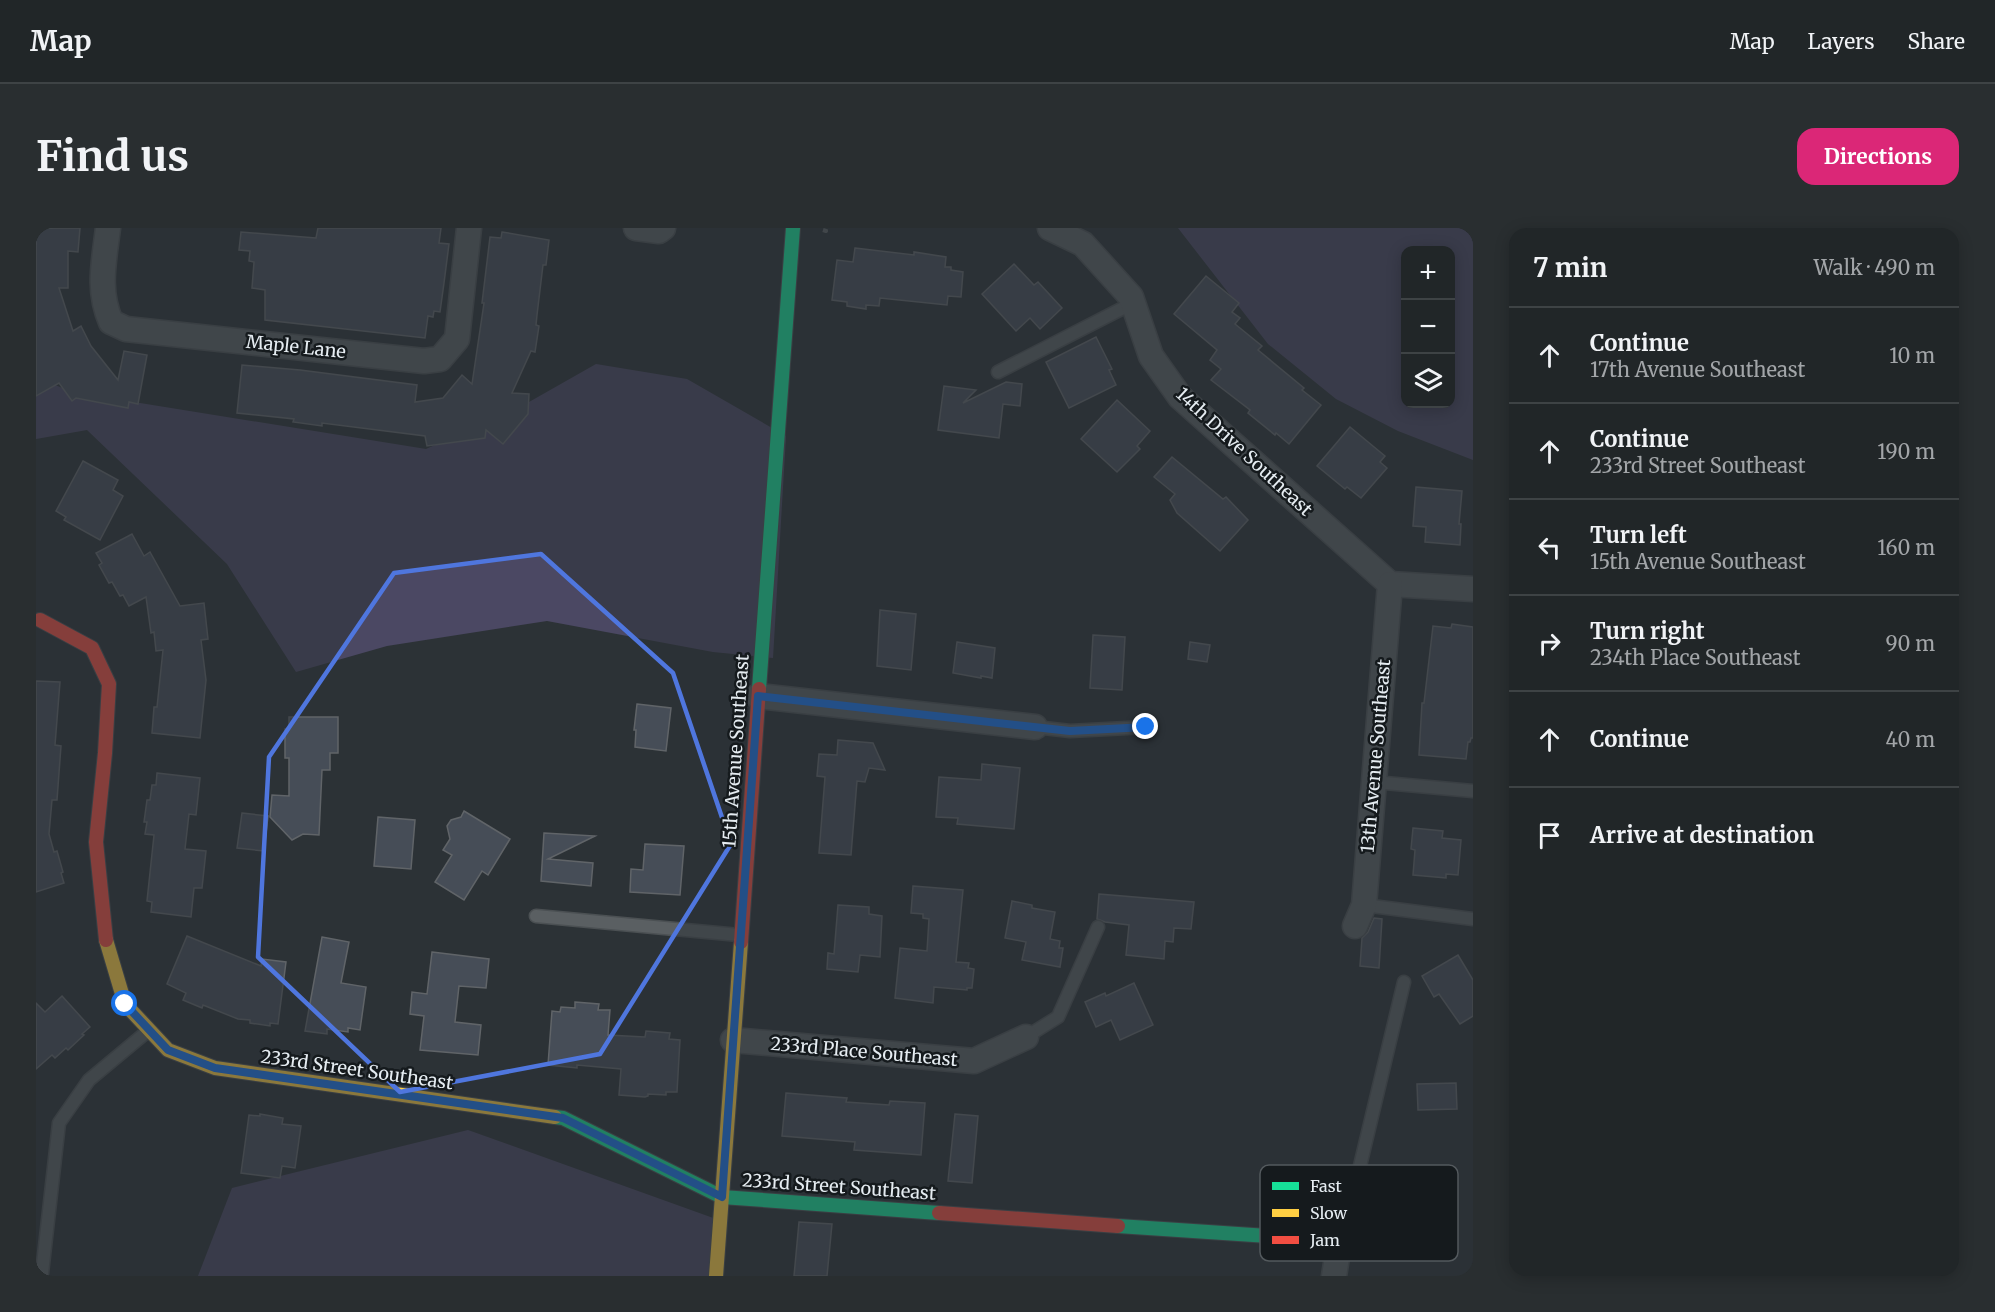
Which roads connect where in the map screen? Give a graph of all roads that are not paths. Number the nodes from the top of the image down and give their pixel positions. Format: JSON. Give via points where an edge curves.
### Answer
{"nodes":[{"id":1,"x":108,"y":228,"type":"edge"},
{"id":2,"x":469,"y":228,"type":"edge"},
{"id":3,"x":636,"y":228,"type":"edge"},
{"id":4,"x":663,"y":228,"type":"edge"},
{"id":5,"x":792,"y":228,"type":"edge"},
{"id":6,"x":1050,"y":228,"type":"edge"},
{"id":7,"x":1132,"y":300,"type":"junction"},
{"id":8,"x":998,"y":372,"type":"dead end"},
{"id":9,"x":1390,"y":584,"type":"junction"},
{"id":10,"x":1473,"y":589,"type":"edge"},
{"id":11,"x":40,"y":620,"type":"dead end"},
{"id":12,"x":758,"y":696,"type":"junction"},
{"id":13,"x":1035,"y":727,"type":"joint"},
{"id":14,"x":1146,"y":727,"type":"dead end"},
{"id":15,"x":1374,"y":782,"type":"junction"},
{"id":16,"x":1473,"y":792,"type":"edge"},
{"id":17,"x":1359,"y":915,"type":"joint"},
{"id":18,"x":536,"y":916,"type":"dead end"},
{"id":19,"x":1473,"y":919,"type":"edge"},
{"id":20,"x":1098,"y":927,"type":"dead end"},
{"id":21,"x":741,"y":935,"type":"junction"},
{"id":22,"x":1404,"y":982,"type":"dead end"},
{"id":23,"x":150,"y":1029,"type":"junction"},
{"id":24,"x":1026,"y":1037,"type":"joint"},
{"id":25,"x":733,"y":1040,"type":"junction"},
{"id":26,"x":1360,"y":1165,"type":"edge"},
{"id":27,"x":722,"y":1197,"type":"junction"},
{"id":28,"x":1260,"y":1248,"type":"edge"},
{"id":29,"x":42,"y":1273,"type":"dead end"},
{"id":30,"x":716,"y":1276,"type":"edge"}],
"edges":[{"from":1,"to":2,"type":"street","name":"Maple Lane","via":[[104,306],[111,322],[126,329],[424,361],[440,359],[457,339]]},
{"from":3,"to":4,"type":"street"},
{"from":5,"to":12,"type":"street","name":"15th Avenue Southeast"},
{"from":6,"to":7,"type":"street","via":[[1083,244]]},
{"from":7,"to":8,"type":"lane"},
{"from":7,"to":9,"type":"street","name":"14th Drive Southeast","via":[[1151,356],[1180,397]]},
{"from":9,"to":10,"type":"street"},
{"from":9,"to":15,"type":"street","name":"13th Avenue Southeast"},
{"from":11,"to":23,"type":"street","name":"233rd Street Southeast","via":[[92,648],[109,684],[96,842],[106,945],[125,1004]]},
{"from":12,"to":13,"type":"street"},
{"from":12,"to":21,"type":"street","name":"15th Avenue Southeast"},
{"from":13,"to":14,"type":"lane","via":[[1070,731]]},
{"from":15,"to":16,"type":"lane"},
{"from":15,"to":17,"type":"street","name":"13th Avenue Southeast"},
{"from":17,"to":19,"type":"lane"},
{"from":18,"to":21,"type":"lane"},
{"from":20,"to":24,"type":"lane","via":[[1058,1017]]},
{"from":21,"to":25,"type":"street","name":"15th Avenue Southeast"},
{"from":22,"to":26,"type":"lane"},
{"from":23,"to":27,"type":"street","name":"233rd Street Southeast","via":[[168,1050],[215,1068],[563,1118]]},
{"from":23,"to":29,"type":"lane","via":[[89,1080],[59,1123]]},
{"from":24,"to":25,"type":"street","name":"233rd Place Southeast","via":[[974,1061]]},
{"from":25,"to":27,"type":"street","name":"15th Avenue Southeast"},
{"from":27,"to":28,"type":"street","name":"233rd Street Southeast","via":[[1080,1224]]},
{"from":27,"to":30,"type":"street","name":"15th Avenue Southeast"}]}
